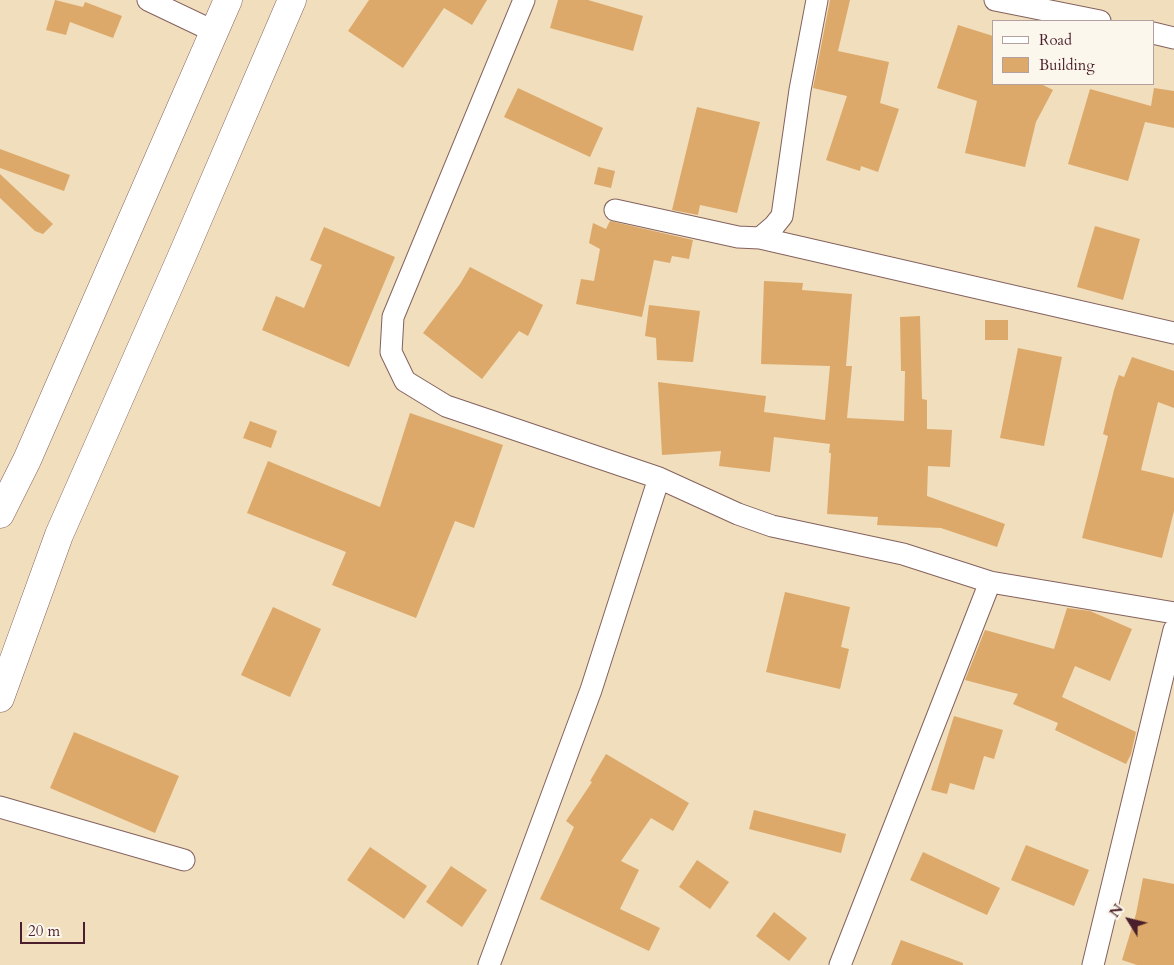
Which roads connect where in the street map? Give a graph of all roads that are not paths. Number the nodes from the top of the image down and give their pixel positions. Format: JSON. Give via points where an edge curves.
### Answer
{"nodes":[{"id":1,"x":148,"y":0,"type":"edge"},
{"id":2,"x":228,"y":0,"type":"edge"},
{"id":3,"x":292,"y":0,"type":"edge"},
{"id":4,"x":524,"y":0,"type":"edge"},
{"id":5,"x":817,"y":0,"type":"edge"},
{"id":6,"x":995,"y":0,"type":"edge"},
{"id":7,"x":1080,"y":8,"type":"edge"},
{"id":8,"x":1098,"y":20,"type":"edge"},
{"id":9,"x":213,"y":31,"type":"junction"},
{"id":10,"x":1154,"y":33,"type":"edge"},
{"id":11,"x":1174,"y":38,"type":"edge"},
{"id":12,"x":615,"y":210,"type":"dead end"},
{"id":13,"x":760,"y":238,"type":"junction"},
{"id":14,"x":1174,"y":334,"type":"edge"},
{"id":15,"x":27,"y":460,"type":"junction"},
{"id":16,"x":659,"y":478,"type":"junction"},
{"id":17,"x":0,"y":491,"type":"edge"},
{"id":18,"x":0,"y":514,"type":"edge"},
{"id":19,"x":990,"y":582,"type":"junction"},
{"id":20,"x":1174,"y":613,"type":"edge"},
{"id":21,"x":1174,"y":630,"type":"edge"},
{"id":22,"x":0,"y":698,"type":"edge"},
{"id":23,"x":0,"y":807,"type":"edge"},
{"id":24,"x":184,"y":860,"type":"dead end"},
{"id":25,"x":489,"y":965,"type":"edge"},
{"id":26,"x":840,"y":965,"type":"edge"},
{"id":27,"x":1093,"y":965,"type":"edge"}],
"edges":[{"from":1,"to":9,"type":"street"},
{"from":2,"to":9,"type":"main road"},
{"from":3,"to":22,"type":"main road","via":[[59,535]]},
{"from":4,"to":16,"type":"street","via":[[392,316],[391,352],[405,380],[446,406]]},
{"from":5,"to":13,"type":"street","via":[[782,216]]},
{"from":6,"to":7,"type":"street"},
{"from":7,"to":8,"type":"street"},
{"from":9,"to":15,"type":"main road"},
{"from":10,"to":11,"type":"street"},
{"from":12,"to":13,"type":"street"},
{"from":13,"to":14,"type":"street"},
{"from":15,"to":17,"type":"main road"},
{"from":15,"to":18,"type":"main road"},
{"from":16,"to":19,"type":"street","via":[[772,526],[902,554]]},
{"from":16,"to":25,"type":"street","via":[[591,690]]},
{"from":19,"to":20,"type":"street"},
{"from":19,"to":26,"type":"street"},
{"from":21,"to":27,"type":"street"},
{"from":23,"to":24,"type":"street"}]}
